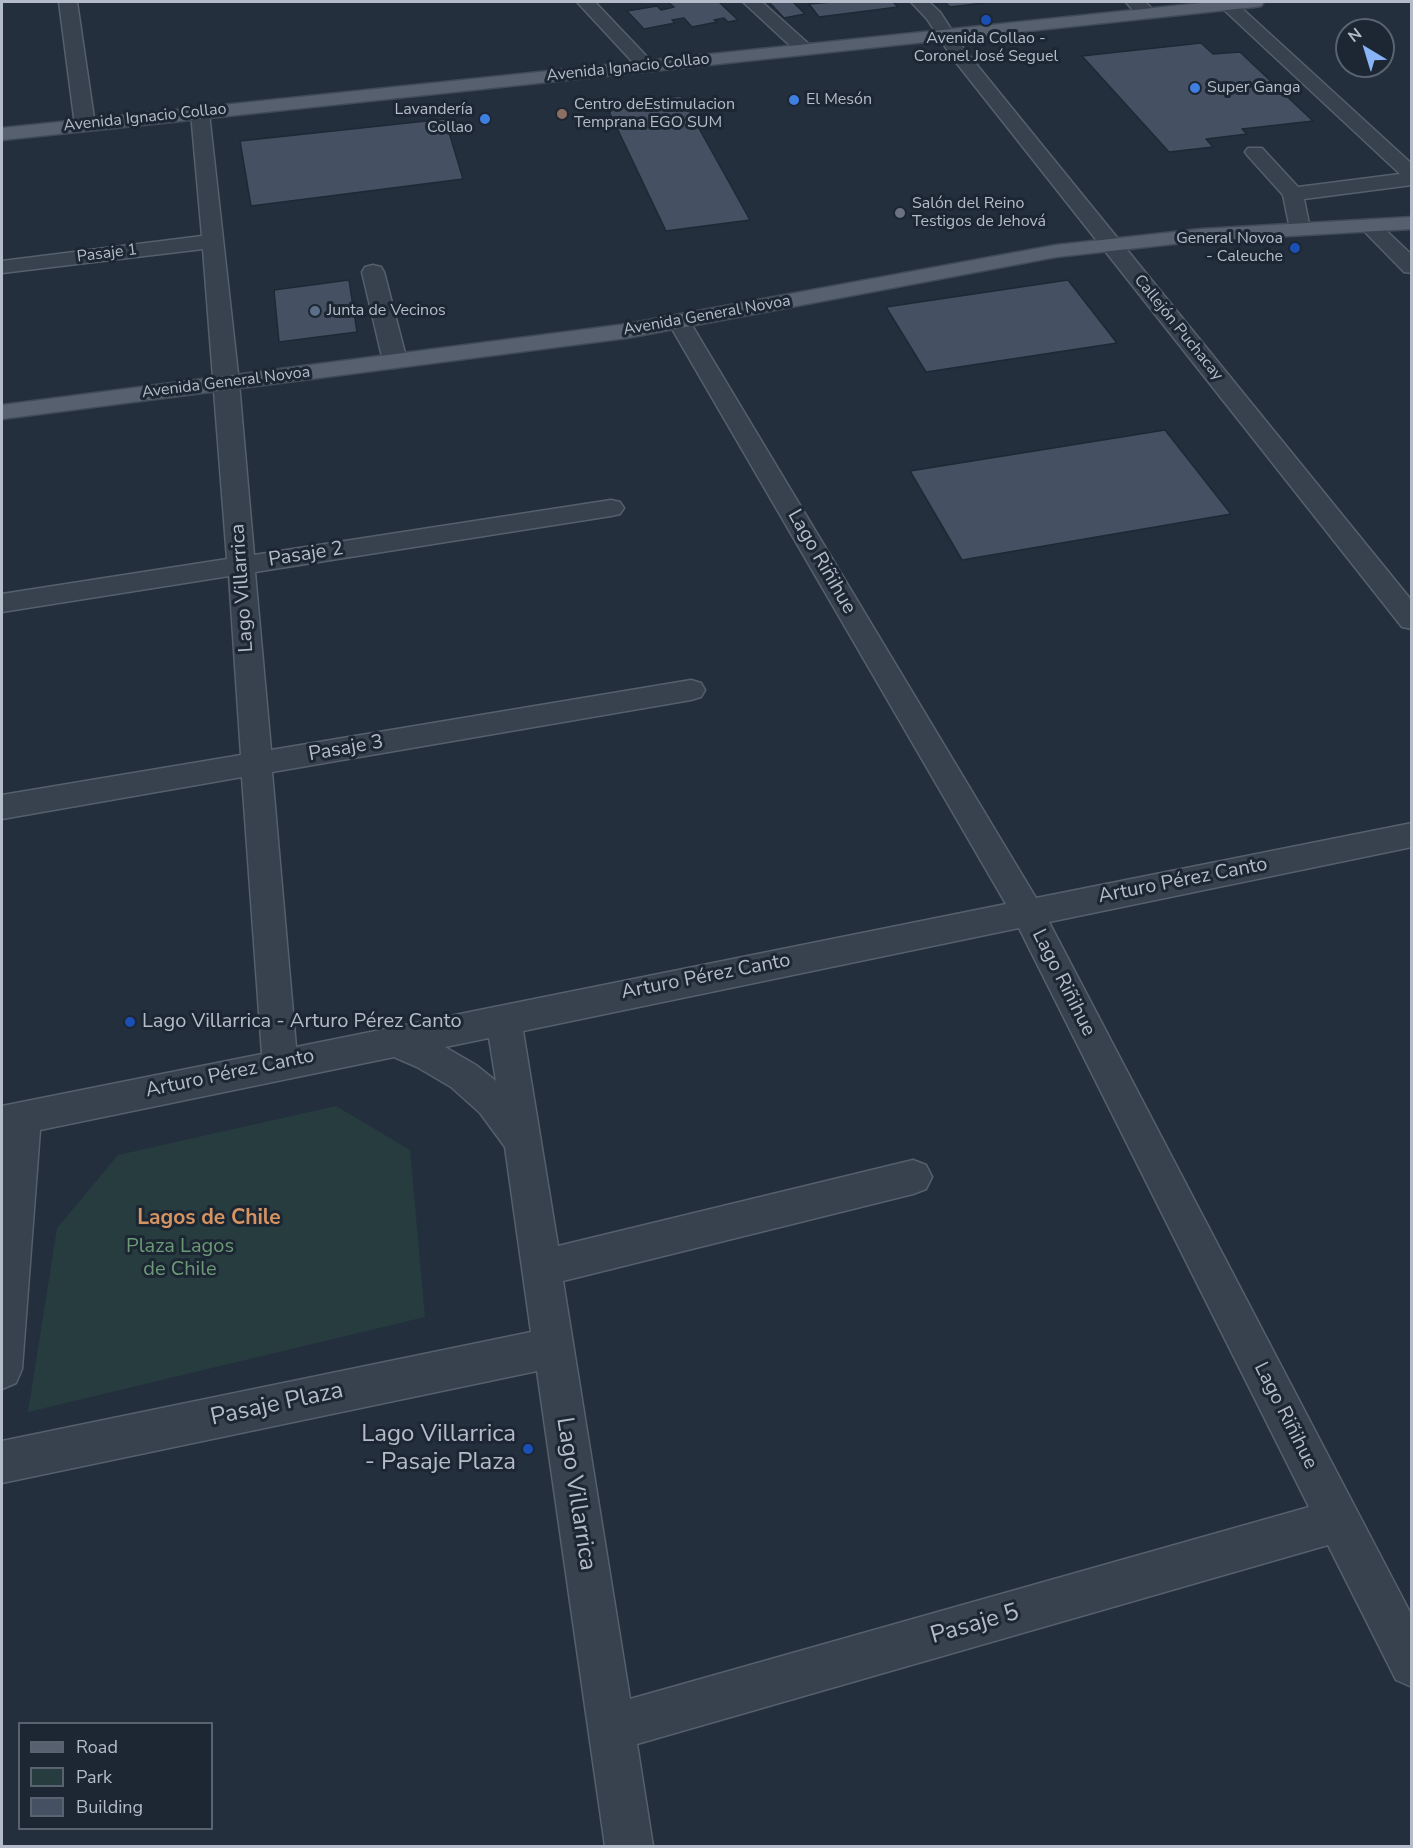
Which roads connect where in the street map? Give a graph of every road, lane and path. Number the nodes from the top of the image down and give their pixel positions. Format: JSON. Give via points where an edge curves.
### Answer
{"nodes":[{"id":1,"x":68,"y":2,"type":"edge"},
{"id":2,"x":586,"y":2,"type":"edge"},
{"id":3,"x":752,"y":2,"type":"edge"},
{"id":4,"x":920,"y":2,"type":"edge"},
{"id":5,"x":1255,"y":2,"type":"edge"},
{"id":6,"x":1228,"y":4,"type":"junction"},
{"id":7,"x":1142,"y":7,"type":"edge"},
{"id":8,"x":945,"y":34,"type":"junction"},
{"id":9,"x":804,"y":49,"type":"junction"},
{"id":10,"x":646,"y":66,"type":"junction"},
{"id":11,"x":201,"y":113,"type":"junction"},
{"id":12,"x":85,"y":125,"type":"junction"},
{"id":13,"x":2,"y":134,"type":"edge"},
{"id":14,"x":1255,"y":152,"type":"dead end"},
{"id":15,"x":1412,"y":177,"type":"edge"},
{"id":16,"x":1293,"y":194,"type":"junction"},
{"id":17,"x":1412,"y":223,"type":"edge"},
{"id":18,"x":1370,"y":226,"type":"junction"},
{"id":19,"x":1300,"y":230,"type":"junction"},
{"id":20,"x":213,"y":241,"type":"junction"},
{"id":21,"x":1110,"y":244,"type":"junction"},
{"id":22,"x":2,"y":267,"type":"edge"},
{"id":23,"x":1412,"y":267,"type":"edge"},
{"id":24,"x":373,"y":272,"type":"dead end"},
{"id":25,"x":679,"y":322,"type":"junction"},
{"id":26,"x":395,"y":361,"type":"junction"},
{"id":27,"x":227,"y":382,"type":"junction"},
{"id":28,"x":2,"y":412,"type":"edge"},
{"id":29,"x":611,"y":508,"type":"dead end"},
{"id":30,"x":241,"y":566,"type":"junction"},
{"id":31,"x":2,"y":603,"type":"edge"},
{"id":32,"x":1412,"y":620,"type":"edge"},
{"id":33,"x":691,"y":690,"type":"dead end"},
{"id":34,"x":257,"y":764,"type":"junction"},
{"id":35,"x":2,"y":807,"type":"edge"},
{"id":36,"x":1412,"y":835,"type":"edge"},
{"id":37,"x":1027,"y":912,"type":"junction"},
{"id":38,"x":504,"y":1018,"type":"junction"},
{"id":39,"x":391,"y":1041,"type":"junction"},
{"id":40,"x":280,"y":1064,"type":"junction"},
{"id":41,"x":12,"y":1120,"type":"edge"},
{"id":42,"x":522,"y":1142,"type":"junction"},
{"id":43,"x":913,"y":1177,"type":"dead end"},
{"id":44,"x":542,"y":1268,"type":"junction"},
{"id":45,"x":553,"y":1348,"type":"junction"},
{"id":46,"x":2,"y":1369,"type":"edge"},
{"id":47,"x":2,"y":1462,"type":"edge"},
{"id":48,"x":1338,"y":1521,"type":"junction"},
{"id":49,"x":1412,"y":1664,"type":"edge"},
{"id":50,"x":611,"y":1728,"type":"junction"},
{"id":51,"x":629,"y":1846,"type":"edge"}],
"edges":[{"from":1,"to":12,"type":"street"},
{"from":2,"to":10,"type":"street"},
{"from":3,"to":9,"type":"street"},
{"from":4,"to":8,"type":"street","name":"Callejón Puchacay"},
{"from":5,"to":6,"type":"main road","name":"Avenida Ignacio Collao"},
{"from":6,"to":7,"type":"main road","name":"Avenida Ignacio Collao"},
{"from":6,"to":15,"type":"street"},
{"from":7,"to":8,"type":"main road","name":"Avenida Ignacio Collao"},
{"from":8,"to":9,"type":"main road","name":"Avenida Ignacio Collao"},
{"from":8,"to":21,"type":"street","name":"Callejón Puchacay"},
{"from":9,"to":10,"type":"main road","name":"Avenida Ignacio Collao"},
{"from":10,"to":11,"type":"main road","name":"Avenida Ignacio Collao"},
{"from":11,"to":12,"type":"main road","name":"Avenida Ignacio Collao"},
{"from":11,"to":20,"type":"street","name":"Lago Villarrica"},
{"from":12,"to":13,"type":"main road","name":"Avenida Ignacio Collao"},
{"from":14,"to":16,"type":"street"},
{"from":15,"to":16,"type":"street"},
{"from":16,"to":19,"type":"street"},
{"from":17,"to":18,"type":"main road","name":"Avenida General Novoa"},
{"from":18,"to":19,"type":"main road","name":"Avenida General Novoa"},
{"from":18,"to":23,"type":"street"},
{"from":19,"to":21,"type":"main road","name":"Avenida General Novoa"},
{"from":20,"to":22,"type":"street","name":"Pasaje 1"},
{"from":20,"to":27,"type":"street","name":"Lago Villarrica"},
{"from":21,"to":25,"type":"main road","name":"Avenida General Novoa","via":[[982,263]]},
{"from":21,"to":32,"type":"street","name":"Callejón Puchacay"},
{"from":24,"to":26,"type":"street"},
{"from":25,"to":26,"type":"main road","name":"Avenida General Novoa"},
{"from":25,"to":37,"type":"street","name":"Lago Riñihue"},
{"from":26,"to":27,"type":"main road","name":"Avenida General Novoa"},
{"from":27,"to":28,"type":"main road","name":"Avenida General Novoa"},
{"from":27,"to":30,"type":"street","name":"Lago Villarrica"},
{"from":29,"to":30,"type":"street","name":"Pasaje 2"},
{"from":30,"to":31,"type":"street","name":"Pasaje 2"},
{"from":30,"to":34,"type":"street","name":"Lago Villarrica"},
{"from":33,"to":34,"type":"street","name":"Pasaje 3"},
{"from":34,"to":35,"type":"street","name":"Pasaje 3"},
{"from":34,"to":40,"type":"street","name":"Lago Villarrica"},
{"from":36,"to":37,"type":"street","name":"Arturo Pérez Canto"},
{"from":37,"to":38,"type":"street","name":"Arturo Pérez Canto"},
{"from":37,"to":48,"type":"street","name":"Lago Riñihue"},
{"from":38,"to":39,"type":"street","name":"Arturo Pérez Canto"},
{"from":38,"to":42,"type":"street","name":"Lago Villarrica"},
{"from":39,"to":40,"type":"street","name":"Arturo Pérez Canto"},
{"from":39,"to":42,"type":"street","name":"Lago Villarrica","via":[[419,1049],[468,1077],[495,1102]]},
{"from":40,"to":41,"type":"street","name":"Arturo Pérez Canto"},
{"from":41,"to":46,"type":"street"},
{"from":42,"to":44,"type":"street","name":"Lago Villarrica"},
{"from":43,"to":44,"type":"street"},
{"from":44,"to":45,"type":"street","name":"Lago Villarrica"},
{"from":45,"to":47,"type":"street","name":"Pasaje Plaza"},
{"from":45,"to":50,"type":"street","name":"Lago Villarrica"},
{"from":48,"to":49,"type":"street","name":"Lago Riñihue"},
{"from":48,"to":50,"type":"street","name":"Pasaje 5"},
{"from":50,"to":51,"type":"street","name":"Lago Villarrica"}]}
